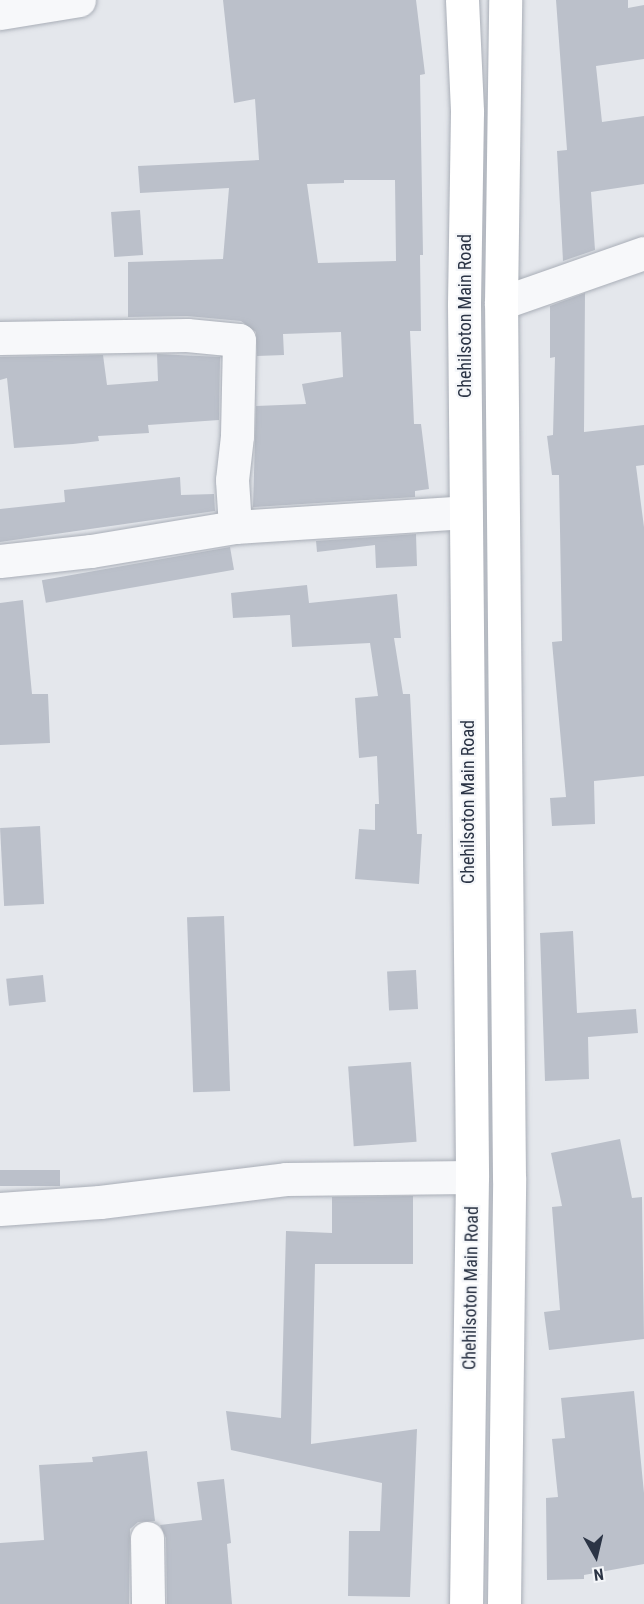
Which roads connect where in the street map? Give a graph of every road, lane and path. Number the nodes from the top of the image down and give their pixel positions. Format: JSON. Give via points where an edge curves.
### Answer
{"nodes":[{"id":1,"x":79,"y":0,"type":"edge"},
{"id":2,"x":462,"y":0,"type":"edge"},
{"id":3,"x":505,"y":0,"type":"edge"},
{"id":4,"x":0,"y":13,"type":"edge"},
{"id":5,"x":644,"y":253,"type":"edge"},
{"id":6,"x":501,"y":303,"type":"junction"},
{"id":7,"x":0,"y":338,"type":"edge"},
{"id":8,"x":466,"y":512,"type":"junction"},
{"id":9,"x":235,"y":526,"type":"junction"},
{"id":10,"x":0,"y":561,"type":"edge"},
{"id":11,"x":472,"y":1177,"type":"junction"},
{"id":12,"x":0,"y":1209,"type":"edge"},
{"id":13,"x":147,"y":1538,"type":"dead end"},
{"id":14,"x":148,"y":1604,"type":"edge"},
{"id":15,"x":466,"y":1604,"type":"edge"},
{"id":16,"x":504,"y":1604,"type":"edge"}],
"edges":[{"from":1,"to":4,"type":"street"},
{"from":2,"to":8,"type":"main road","name":"Chehilsoton Main Road","via":[[467,112]]},
{"from":3,"to":6,"type":"main road","name":"Chehilsoton Main Road"},
{"from":5,"to":6,"type":"street"},
{"from":6,"to":16,"type":"main road","name":"Chehilsoton Main Road","via":[[509,1178]]},
{"from":7,"to":9,"type":"street","via":[[187,334],[239,340],[232,480]]},
{"from":8,"to":9,"type":"street"},
{"from":8,"to":11,"type":"main road","name":"Chehilsoton Main Road"},
{"from":9,"to":10,"type":"street","via":[[91,551]]},
{"from":11,"to":12,"type":"street","via":[[286,1179],[100,1202]]},
{"from":11,"to":15,"type":"main road","name":"Chehilsoton Main Road"},
{"from":13,"to":14,"type":"street"}]}
